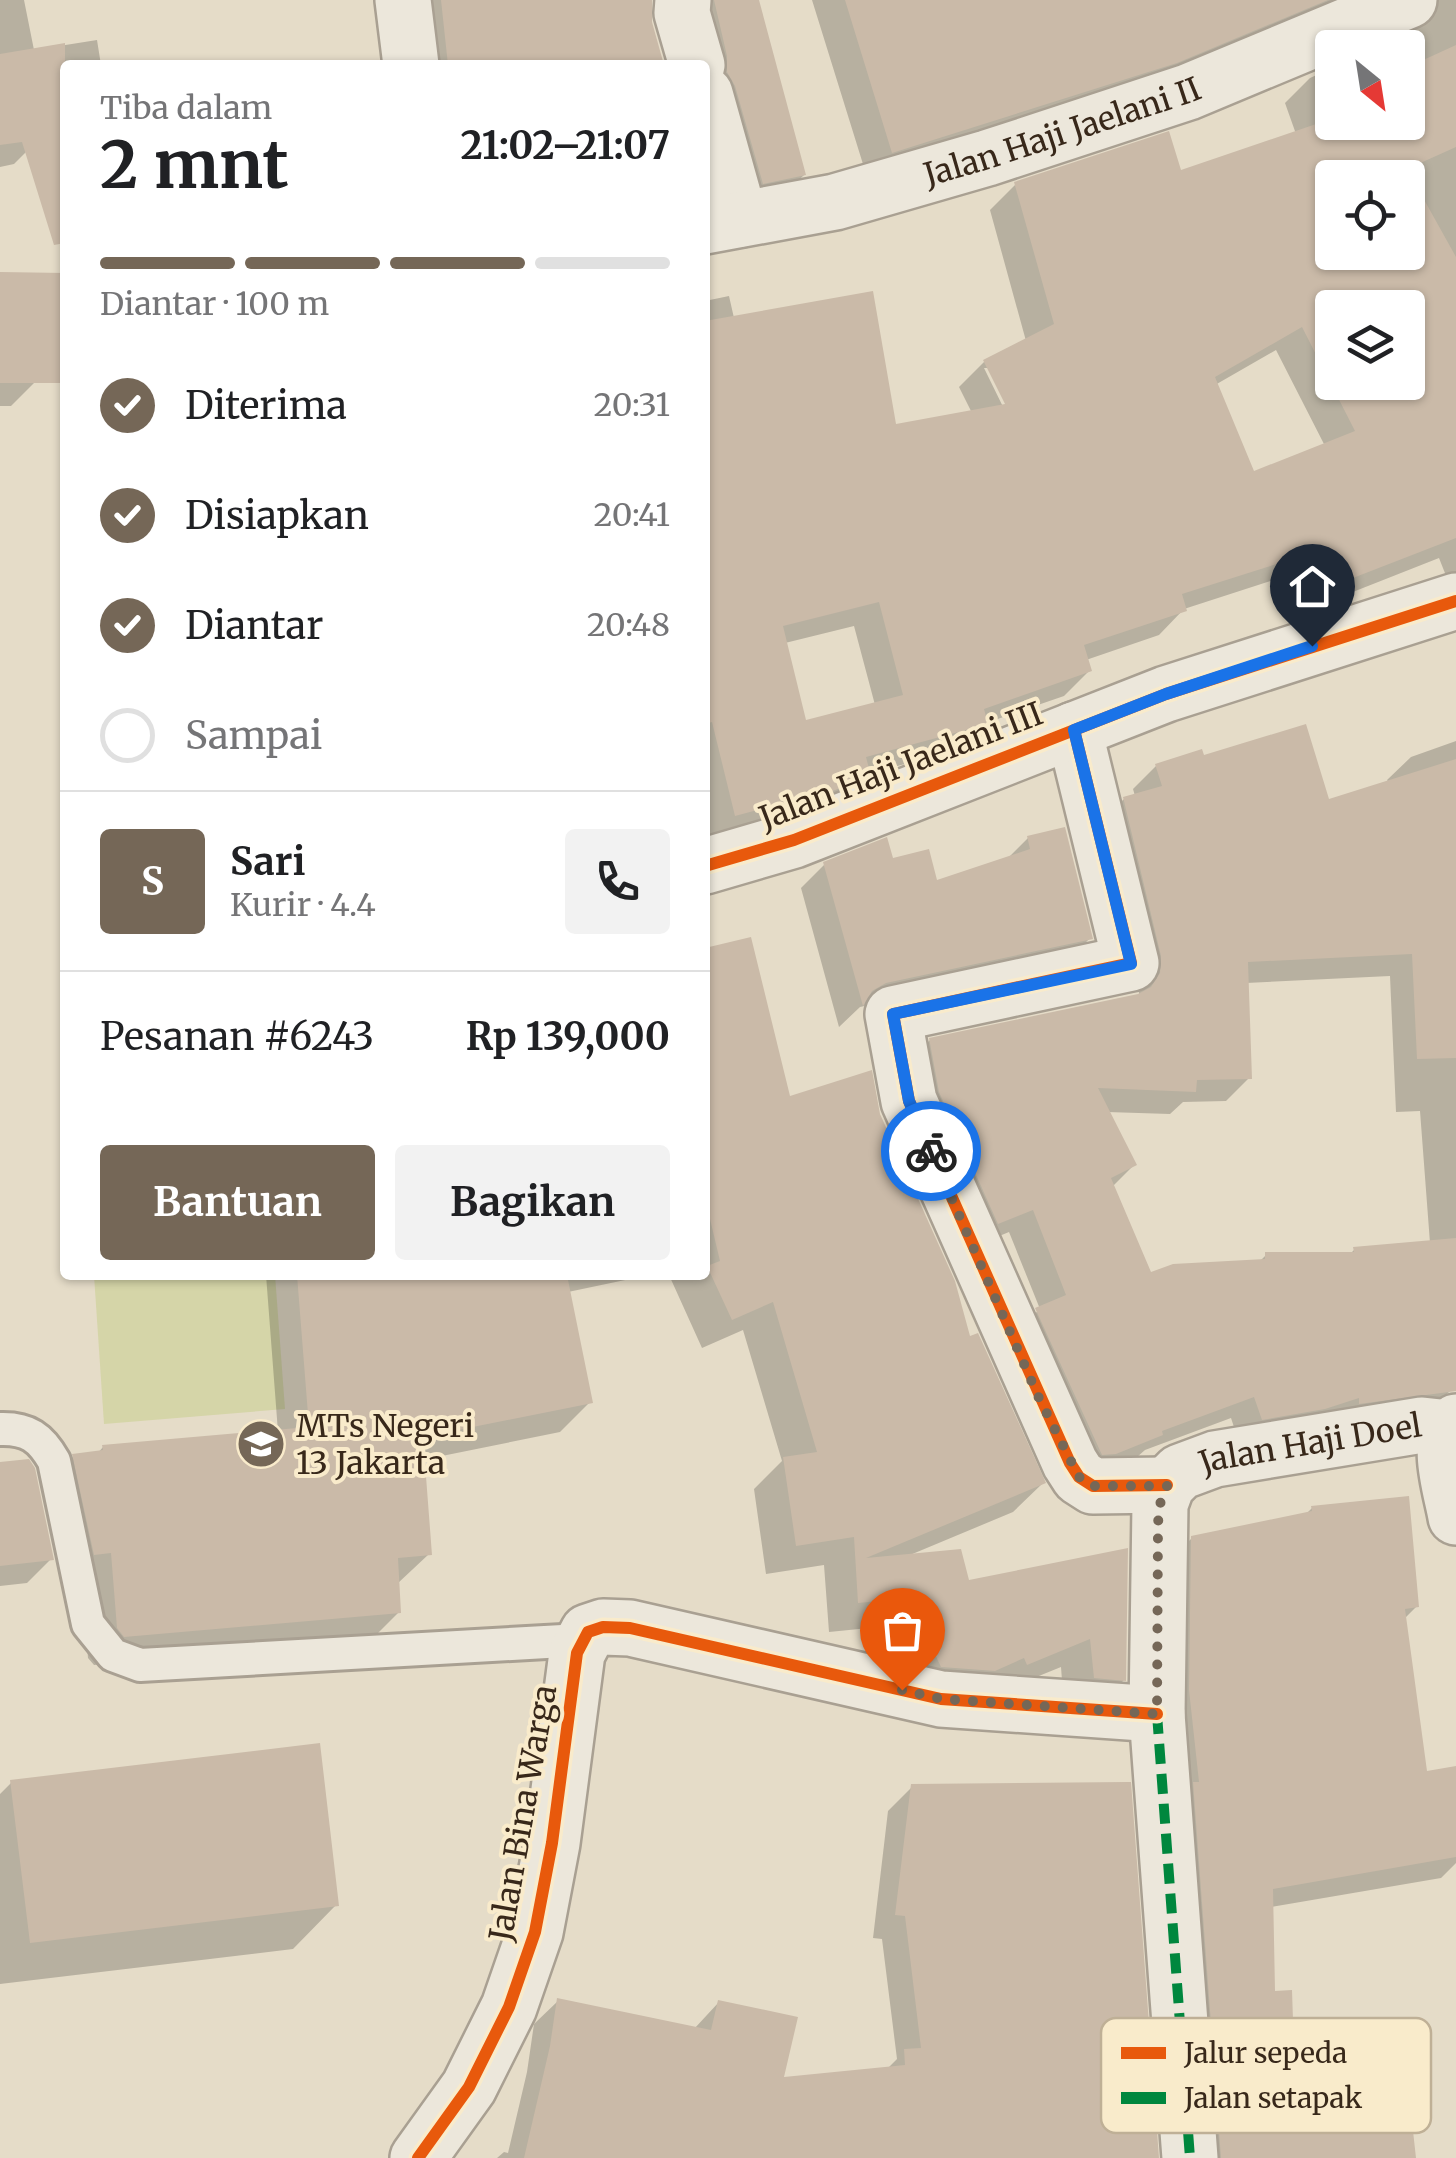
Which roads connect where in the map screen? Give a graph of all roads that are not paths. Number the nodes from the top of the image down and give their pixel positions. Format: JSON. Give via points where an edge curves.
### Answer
{"nodes":[{"id":1,"x":404,"y":0,"type":"edge"},
{"id":2,"x":682,"y":0,"type":"edge"},
{"id":3,"x":1409,"y":0,"type":"edge"},
{"id":4,"x":410,"y":60,"type":"edge"},
{"id":5,"x":696,"y":60,"type":"edge"},
{"id":6,"x":710,"y":130,"type":"edge"},
{"id":7,"x":723,"y":223,"type":"edge"},
{"id":8,"x":1456,"y":601,"type":"edge"},
{"id":9,"x":1074,"y":730,"type":"junction"},
{"id":10,"x":710,"y":865,"type":"edge"},
{"id":11,"x":1453,"y":1425,"type":"edge"},
{"id":12,"x":0,"y":1429,"type":"edge"},
{"id":13,"x":1167,"y":1486,"type":"junction"},
{"id":14,"x":1456,"y":1517,"type":"edge"},
{"id":15,"x":585,"y":1636,"type":"junction"},
{"id":16,"x":1157,"y":1714,"type":"junction"},
{"id":17,"x":1180,"y":2018,"type":"edge"},
{"id":18,"x":1188,"y":2133,"type":"edge"},
{"id":19,"x":418,"y":2158,"type":"edge"},
{"id":20,"x":1190,"y":2158,"type":"edge"}],
"edges":[{"from":1,"to":4,"type":"street"},
{"from":2,"to":5,"type":"street"},
{"from":3,"to":7,"type":"street","name":"Jalan Haji Jaelani II","via":[[1170,98],[987,158],[835,202]]},
{"from":6,"to":7,"type":"street"},
{"from":8,"to":9,"type":"street","name":"Jalan Haji Jaelani III"},
{"from":9,"to":10,"type":"street","name":"Jalan Haji Jaelani III","via":[[794,840]]},
{"from":9,"to":13,"type":"street","via":[[1131,964],[893,1014],[909,1101],[1070,1463],[1093,1486]]},
{"from":11,"to":13,"type":"street","name":"Jalan Haji Doel","via":[[1214,1459],[1180,1472]]},
{"from":11,"to":14,"type":"street","via":[[1445,1452]]},
{"from":12,"to":15,"type":"lane","via":[[20,1429],[42,1441],[54,1462],[88,1624],[114,1656],[140,1665]]},
{"from":13,"to":16,"type":"street","name":"Jalan Haji Doel","via":[[1158,1523]]},
{"from":15,"to":16,"type":"street","via":[[603,1627],[630,1628],[942,1699]]},
{"from":15,"to":19,"type":"street","name":"Jalan Bina Warga","via":[[535,1932],[509,2007],[470,2087]]},
{"from":16,"to":17,"type":"street","name":"Jalan Haji Doel"},
{"from":18,"to":20,"type":"street","name":"Jalan Haji Doel"}]}
